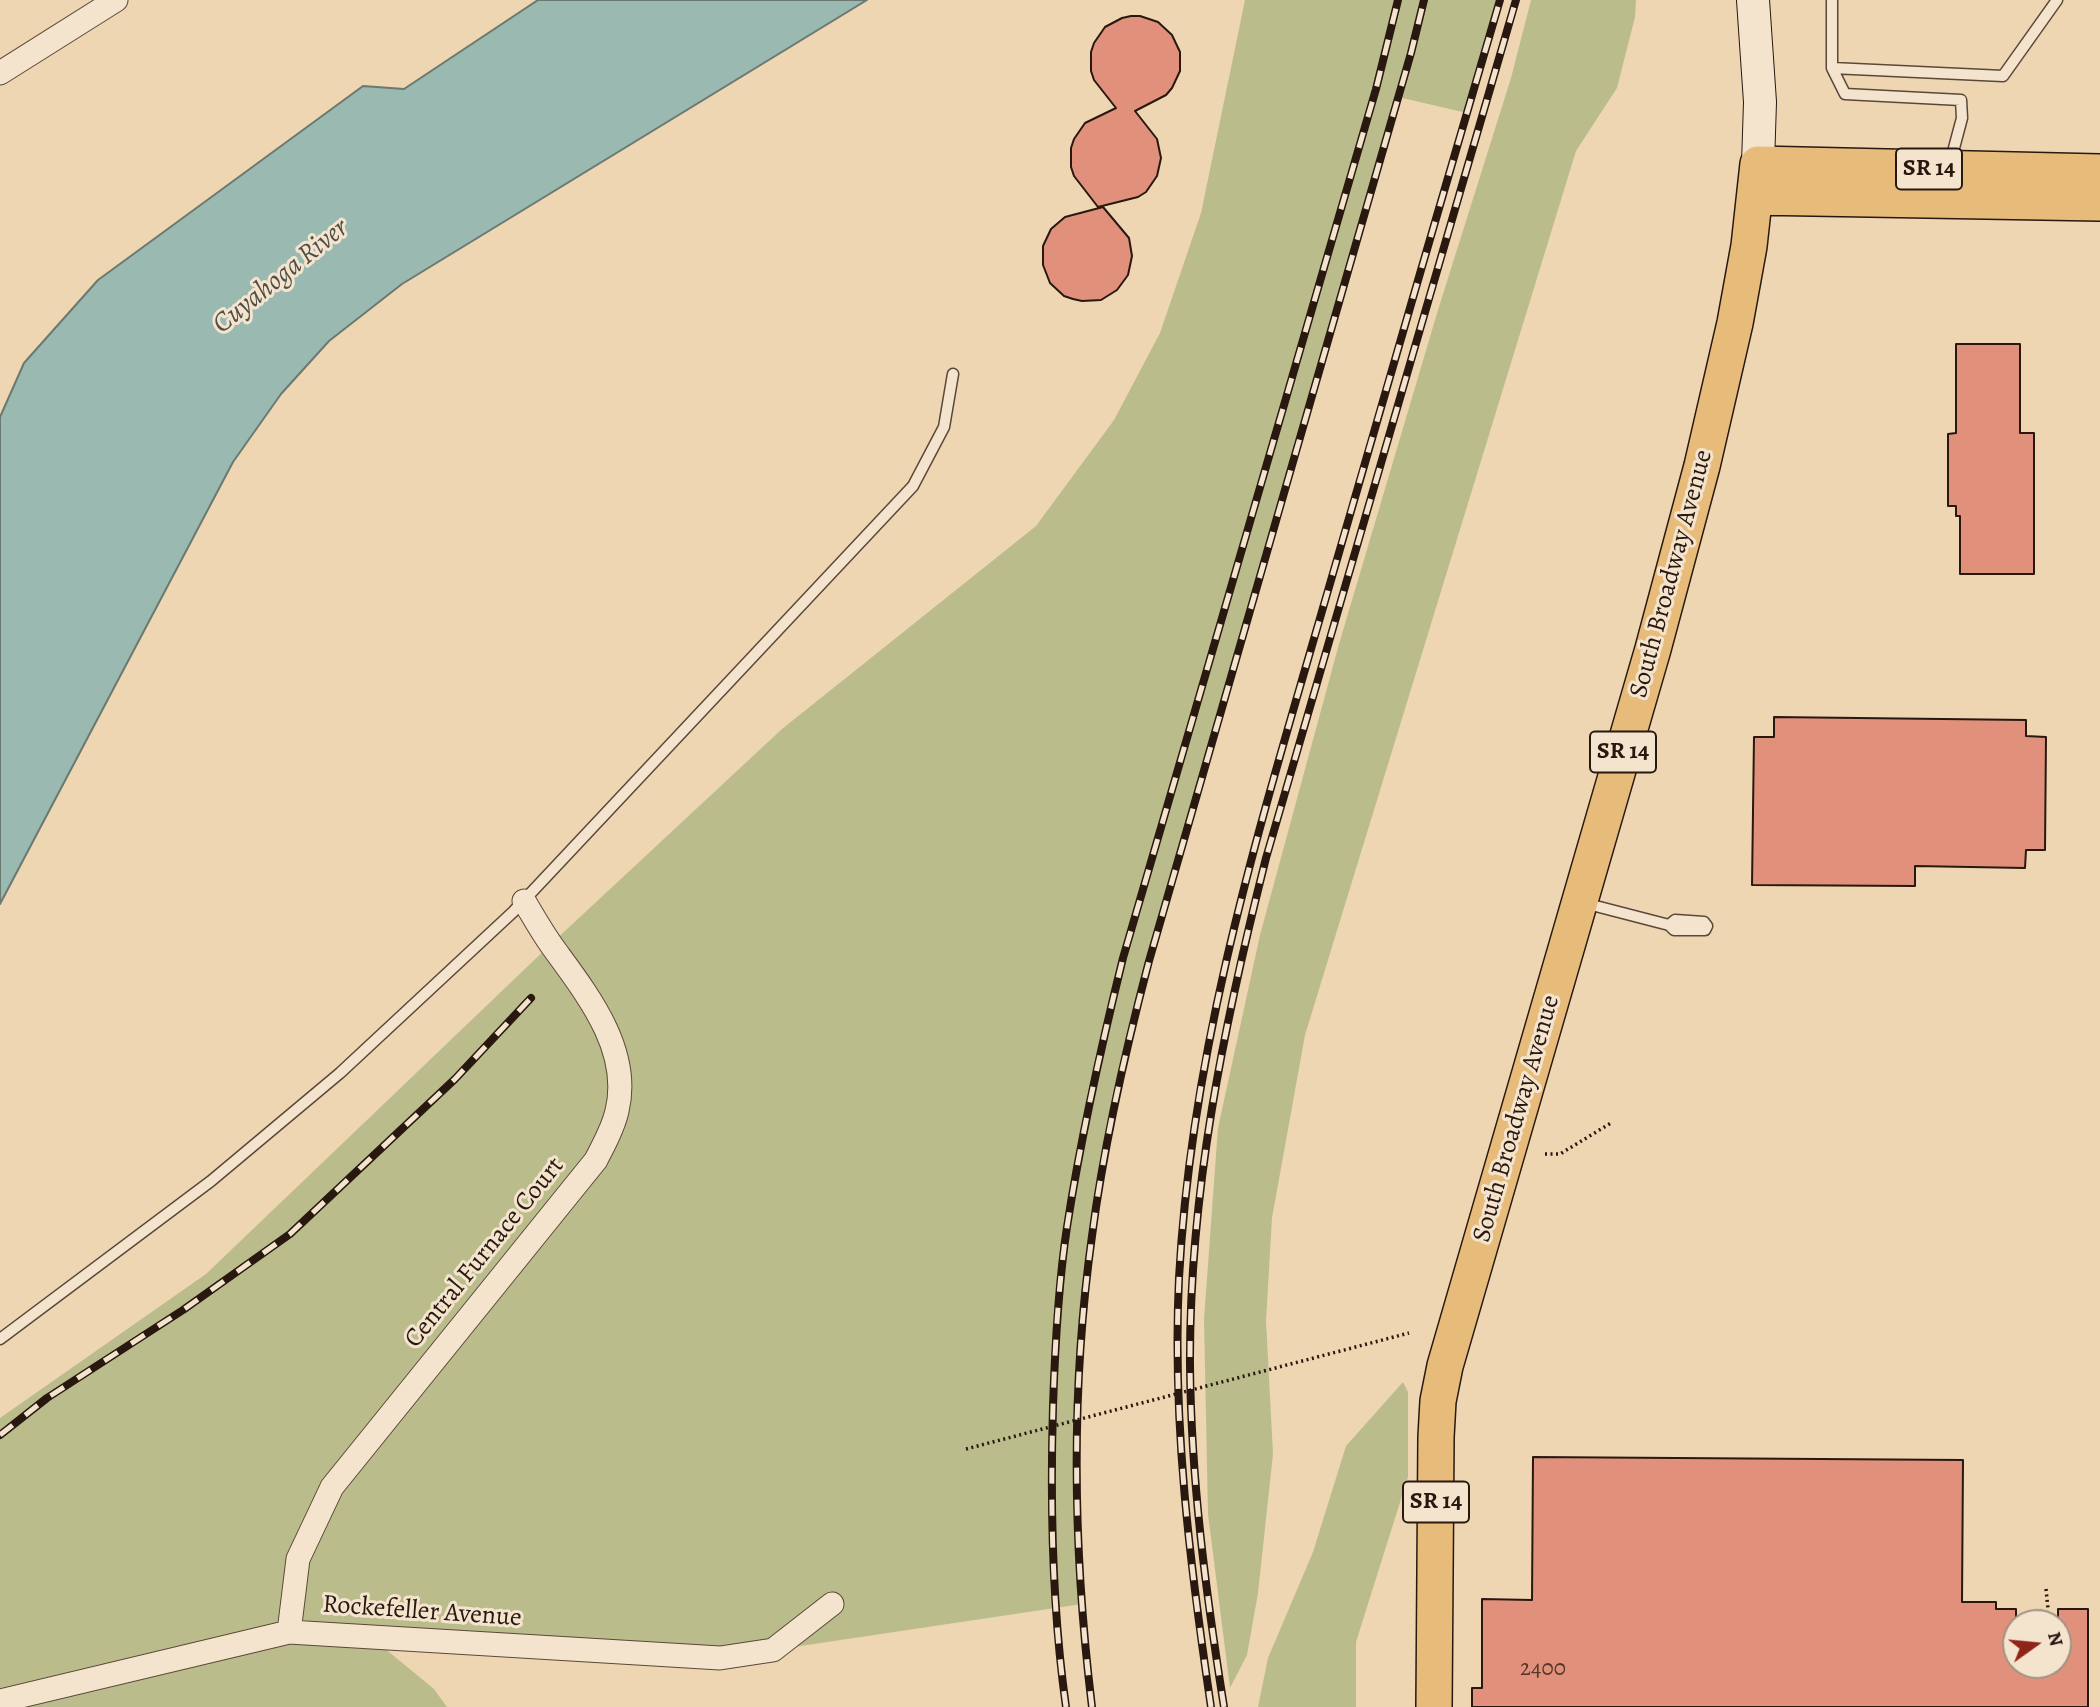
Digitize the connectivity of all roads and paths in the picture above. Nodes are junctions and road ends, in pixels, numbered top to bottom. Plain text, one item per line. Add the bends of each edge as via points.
1 (116, 0) edge
2 (1754, 0) edge
3 (1832, 0) edge
4 (2057, 0) edge
5 (1832, 68) junction
6 (0, 74) edge
7 (1949, 169) junction
8 (2100, 172) edge
9 (1756, 181) junction
10 (2100, 203) edge
11 (953, 374) dead end
12 (524, 901) junction
13 (1581, 902) junction
14 (1669, 925) dead end
15 (1611, 1123) dead end
16 (1545, 1154) dead end
17 (1409, 1333) dead end
18 (0, 1339) edge
19 (966, 1449) dead end
20 (2046, 1589) dead end
21 (832, 1604) dead end
22 (2048, 1609) dead end
23 (289, 1632) junction
24 (0, 1701) edge
25 (7, 1707) edge
26 (1434, 1707) edge

1 - 6 street
2 - 9 street via 1760,102
3 - 5 lane
4 - 5 lane via 2003,76
5 - 7 lane via 1845,94 1961,100 1962,118
7 - 8 main road, SR 14
7 - 9 main road, SR 14
9 - 10 main road, SR 14
9 - 13 main road, South Broadway Avenue / SR 14 via 1735,323 1702,466
11 - 12 lane via 944,427 913,486
12 - 18 lane via 340,1073 265,1136
12 - 23 street, Central Furnace Court via 608,1032 619,1080 618,1108 596,1160 332,1487 298,1559
13 - 14 lane
13 - 26 main road, South Broadway Avenue / SR 14 via 1445,1366 1437,1425
15 - 16 path via 1560,1154
17 - 19 path, bridge
20 - 22 path
21 - 23 street, Rockefeller Avenue via 774,1650 720,1658
23 - 24 street, Rockefeller Avenue
24 - 25 street

